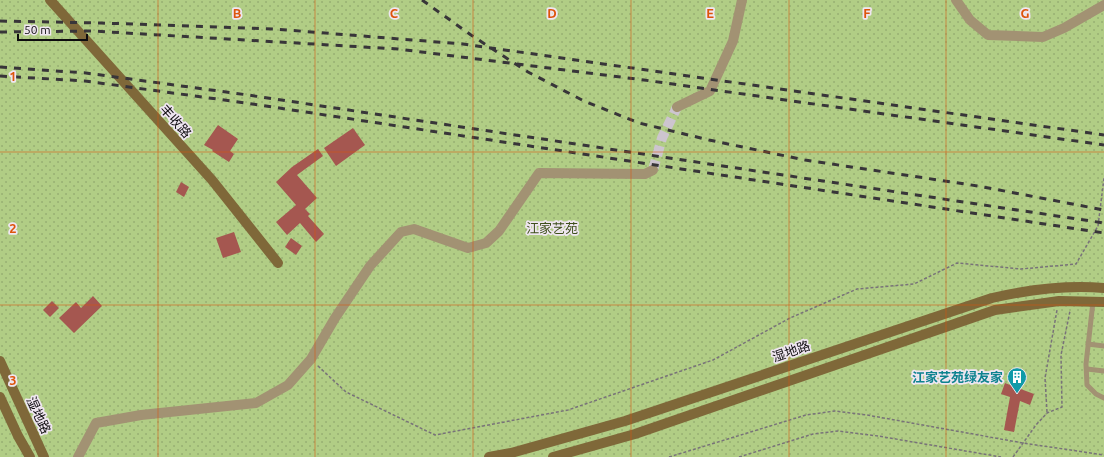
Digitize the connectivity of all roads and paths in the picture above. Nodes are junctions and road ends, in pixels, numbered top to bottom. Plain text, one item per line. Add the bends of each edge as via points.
1 (50, 0) edge
2 (742, 0) edge
3 (956, 0) edge
4 (1104, 5) edge
5 (677, 107) tunnel mouth
6 (653, 170) dead end
7 (1104, 178) edge
8 (278, 263) dead end
9 (1104, 288) edge
10 (1072, 300) junction
11 (1059, 301) junction
12 (1094, 302) junction
13 (1104, 302) edge
14 (1088, 344) junction
15 (1104, 346) edge
16 (311, 359) junction
17 (0, 361) edge
18 (1087, 369) junction
19 (1104, 371) edge
20 (0, 397) edge
21 (1104, 398) edge
22 (1047, 413) junction
23 (1023, 443) junction
24 (1104, 455) edge
25 (30, 457) edge
26 (44, 457) edge
27 (78, 457) edge
28 (489, 457) edge
29 (553, 457) edge
30 (669, 457) edge
31 (739, 457) edge
32 (1001, 457) edge
33 (1013, 457) edge

1 - 8 street, 丰收路 via 212,180
2 - 5 street via 733,41 710,92
3 - 4 street via 970,20 988,35 1043,37
6 - 16 street via 645,174 539,173 499,231 486,243 468,248 414,229 401,232 370,266
7 - 16 path via 1098,226 1076,264 1021,269 957,264 914,284 857,289 790,318 713,360 568,410 434,435 346,392
9 - 28 street, 湿地路 via 1038,290 992,298 625,421
10 - 11 street
10 - 12 street
10 - 22 path via 1061,355 1062,406
11 - 22 path via 1045,378
11 - 29 street via 995,310 635,434
12 - 13 street
12 - 14 lane
14 - 15 lane
14 - 18 lane
16 - 27 street via 288,385 256,403 141,414 96,422
17 - 26 street, 湿地路
18 - 19 lane
18 - 21 lane via 1087,385
20 - 25 street
22 - 23 path
23 - 24 path
23 - 30 path via 835,411 806,415
23 - 33 path
31 - 32 path via 813,434 838,431

